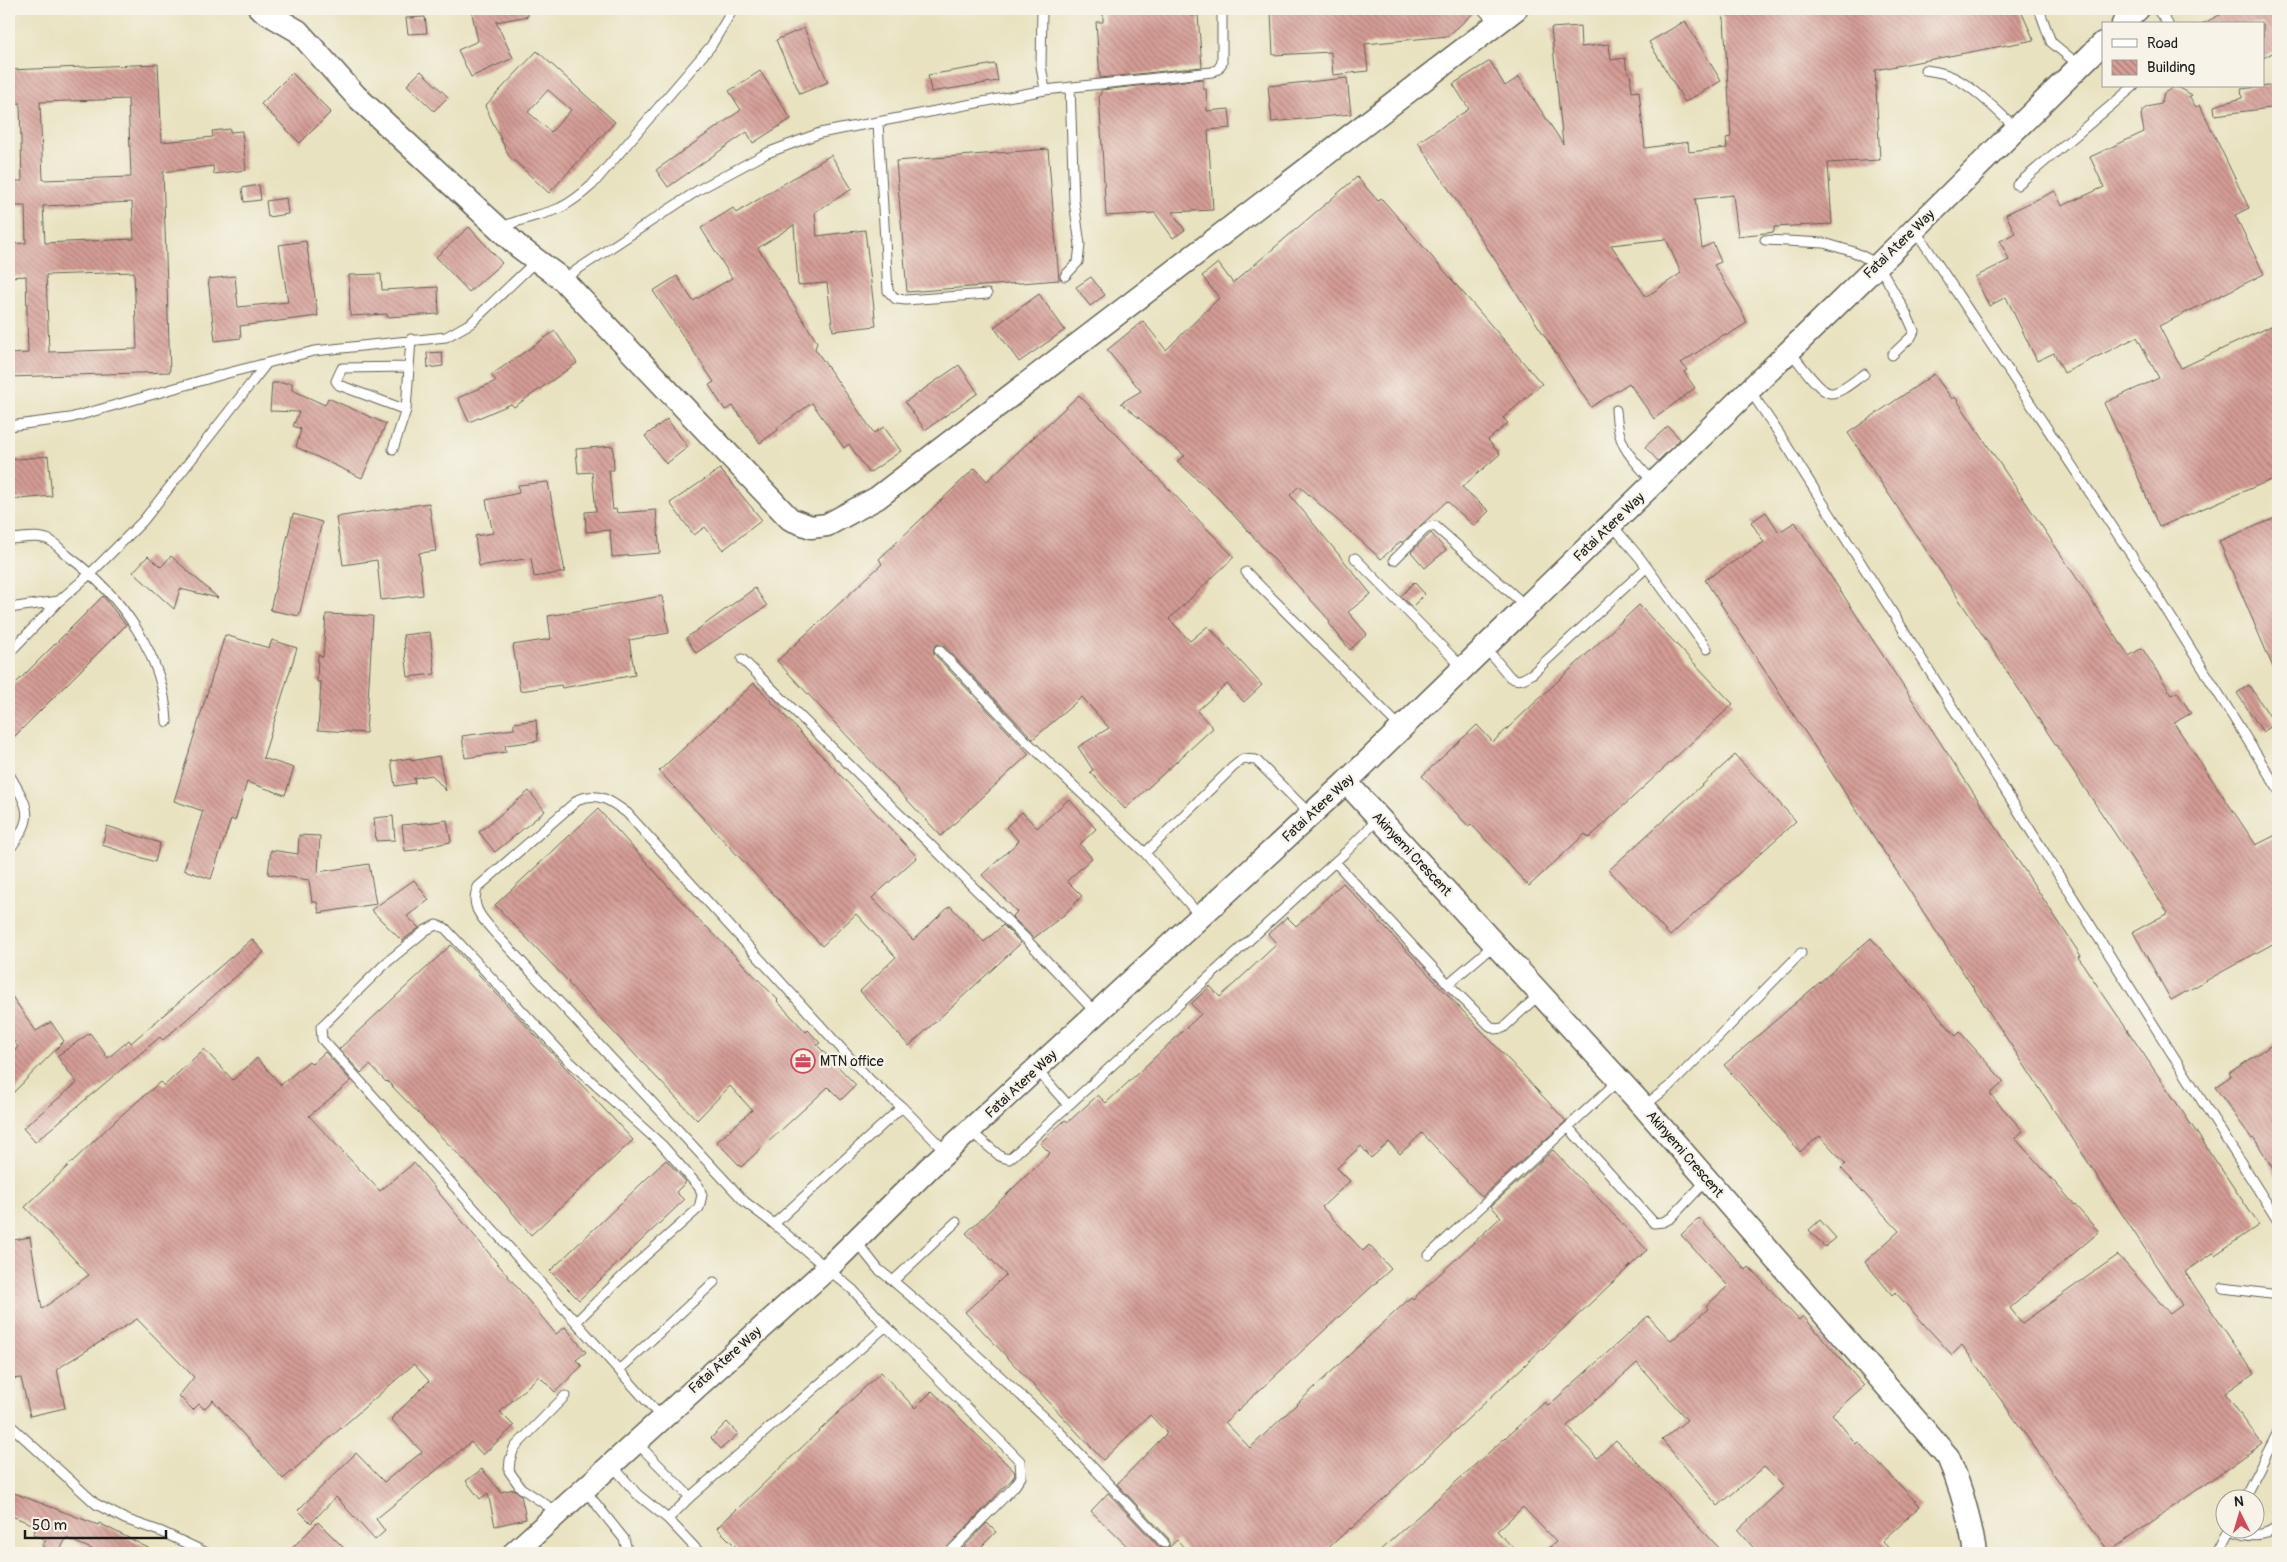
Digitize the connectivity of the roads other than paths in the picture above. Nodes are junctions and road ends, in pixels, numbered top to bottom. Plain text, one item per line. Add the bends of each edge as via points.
1 (260, 9) edge
2 (733, 9) edge
3 (1042, 9) edge
4 (1222, 9) edge
5 (1516, 9) edge
6 (2039, 9) edge
7 (2138, 9) edge
8 (2157, 9) edge
9 (1489, 16) edge
10 (2125, 22) edge
11 (2167, 22) edge
12 (2102, 44) edge
13 (2080, 67) junction
14 (1926, 70) dead end
15 (1070, 87) junction
16 (2132, 88) edge
17 (1045, 90) junction
18 (878, 123) junction
19 (2017, 129) junction
20 (2017, 185) dead end
21 (499, 229) junction
22 (1915, 229) junction
23 (1765, 240) dead end
24 (537, 260) junction
25 (1878, 264) junction
26 (1065, 276) dead end
27 (563, 280) junction
28 (986, 294) dead end
29 (411, 339) junction
30 (1789, 350) junction
31 (1892, 355) dead end
32 (267, 363) junction
33 (409, 367) junction
34 (1864, 374) dead end
35 (1749, 389) junction
36 (406, 410) junction
37 (1616, 410) dead end
38 (9, 426) edge
39 (393, 449) dead end
40 (1654, 483) junction
41 (1612, 525) junction
42 (9, 540) edge
43 (1355, 558) dead end
44 (1394, 560) dead end
45 (1647, 567) junction
46 (1246, 572) dead end
47 (91, 573) junction
48 (59, 601) junction
49 (1526, 606) junction
50 (9, 608) edge
51 (1484, 647) junction
52 (1707, 649) dead end
53 (939, 650) dead end
54 (9, 653) edge
55 (742, 659) dead end
56 (1463, 669) junction
57 (168, 722) dead end
58 (1402, 729) junction
59 (9, 774) edge
60 (1346, 782) junction
61 (2278, 789) edge
62 (1311, 814) junction
63 (1379, 818) junction
64 (9, 850) edge
65 (1145, 853) junction
66 (1336, 862) junction
67 (1201, 916) junction
68 (1494, 944) junction
69 (1801, 953) dead end
70 (1448, 984) junction
71 (1541, 994) junction
72 (1096, 1013) junction
73 (1036, 1069) junction
74 (1619, 1080) junction
75 (1068, 1105) junction
76 (1643, 1106) junction
77 (902, 1107) junction
78 (1568, 1128) junction
79 (970, 1130) junction
80 (947, 1153) junction
81 (1707, 1180) junction
82 (2278, 1221) edge
83 (956, 1222) dead end
84 (774, 1224) junction
85 (855, 1240) junction
86 (1429, 1256) dead end
87 (828, 1268) junction
88 (893, 1281) junction
89 (714, 1282) dead end
90 (2223, 1288) dead end
91 (2278, 1295) edge
92 (576, 1322) junction
93 (886, 1326) junction
94 (620, 1369) junction
95 (565, 1396) dead end
96 (661, 1417) junction
97 (9, 1424) edge
98 (2278, 1433) edge
99 (635, 1441) junction
100 (610, 1463) junction
101 (584, 1488) junction
102 (2249, 1490) edge
103 (690, 1497) junction
104 (558, 1512) junction
105 (668, 1519) junction
106 (2278, 1526) edge
107 (2264, 1533) edge
108 (2224, 1540) edge
109 (1164, 1543) dead end
110 (208, 1553) edge
111 (514, 1553) edge
112 (628, 1553) edge
113 (700, 1553) edge
114 (949, 1553) edge
115 (1975, 1553) edge
116 (2216, 1553) edge

1 - 21 street via 298,32 356,96
2 - 21 lane via 711,46 592,186 559,208
3 - 17 lane via 1041,66
4 - 15 lane via 1222,63 1218,69
5 - 9 street
6 - 13 lane via 2051,42
7 - 10 street
8 - 11 lane
9 - 27 street via 877,498 827,525 811,527 790,519
12 - 13 street, Fatai Atere Way
13 - 19 street, Fatai Atere Way
14 - 19 lane via 1946,74 1961,82
15 - 17 lane
15 - 26 lane via 1074,201 1080,245 1078,262
16 - 20 lane
17 - 18 lane
18 - 27 lane via 820,134 767,153 700,189
18 - 28 lane via 888,291 896,299 906,300
19 - 22 street, Fatai Atere Way
21 - 24 street
22 - 25 street, Fatai Atere Way
22 - 61 lane via 2144,574
23 - 25 lane via 1824,243
24 - 27 street
24 - 29 lane via 471,323 446,336
25 - 30 street, Fatai Atere Way
25 - 31 lane via 1914,330
29 - 32 lane via 314,351
29 - 33 lane
30 - 34 lane via 1820,388 1829,393
30 - 35 street, Fatai Atere Way
32 - 38 lane via 70,418
32 - 47 lane via 143,521
33 - 36 lane
33 - 36 lane via 342,368 336,381 339,385
35 - 40 street, Fatai Atere Way
35 - 82 lane
36 - 39 lane
37 - 40 lane via 1623,448
40 - 41 street, Fatai Atere Way
41 - 45 lane
41 - 49 street, Fatai Atere Way
42 - 47 lane via 37,538 50,541
43 - 56 lane
44 - 49 lane via 1426,528 1435,526
45 - 51 lane via 1533,673 1521,680 1510,677
45 - 52 lane
46 - 58 lane
47 - 48 lane
47 - 57 lane via 138,630 153,660 167,706
48 - 50 lane
48 - 54 lane
49 - 51 street, Fatai Atere Way
51 - 56 street, Fatai Atere Way
53 - 65 lane via 1024,739
55 - 72 lane via 1025,938
56 - 58 street, Fatai Atere Way
58 - 60 street, Fatai Atere Way
59 - 64 lane via 23,798 28,816 24,831
60 - 62 street, Fatai Atere Way
60 - 63 street, Akinyemi Crescent
62 - 65 lane via 1256,760 1243,759
62 - 67 street, Fatai Atere Way
63 - 66 lane
63 - 68 street, Akinyemi Crescent
65 - 67 lane
66 - 70 lane
66 - 75 lane
67 - 72 street, Fatai Atere Way
68 - 70 lane
68 - 71 street, Akinyemi Crescent
69 - 76 lane via 1671,1085
70 - 71 lane via 1495,1029 1509,1023
71 - 74 street, Akinyemi Crescent
72 - 73 street, Fatai Atere Way
73 - 75 lane
73 - 79 street, Fatai Atere Way
74 - 76 street, Akinyemi Crescent
74 - 78 lane
75 - 79 lane via 1009,1158 1001,1157
76 - 81 street, Akinyemi Crescent
77 - 80 lane
77 - 84 lane
77 - 84 lane via 872,1080 626,813 610,801 598,796 579,799 478,887 474,897 479,915 745,1202
78 - 81 lane via 1654,1222 1671,1218
78 - 86 lane
79 - 80 street, Fatai Atere Way
80 - 85 street, Fatai Atere Way
81 - 115 street, Akinyemi Crescent via 1948,1457 1970,1516
83 - 88 lane
84 - 87 lane
85 - 87 street, Fatai Atere Way
85 - 88 lane
87 - 93 lane
87 - 96 street, Fatai Atere Way
88 - 109 lane via 1054,1426
89 - 94 lane
90 - 91 lane
92 - 92 lane via 322,1039 320,1027 386,963 436,925 445,928 568,1060 662,1145 702,1195 699,1208 626,1272
92 - 94 lane
93 - 103 lane
93 - 114 lane via 1020,1461 1021,1477
94 - 96 lane
95 - 104 lane via 514,1448 509,1472 521,1488
96 - 99 street, Fatai Atere Way
97 - 110 lane via 96,1504
98 - 102 lane
99 - 100 street, Fatai Atere Way
99 - 103 lane
100 - 101 street, Fatai Atere Way
100 - 105 lane via 636,1494
101 - 104 street, Fatai Atere Way
101 - 112 lane via 624,1539
103 - 105 lane
104 - 111 street, Fatai Atere Way
105 - 113 lane
106 - 107 lane
108 - 116 lane

